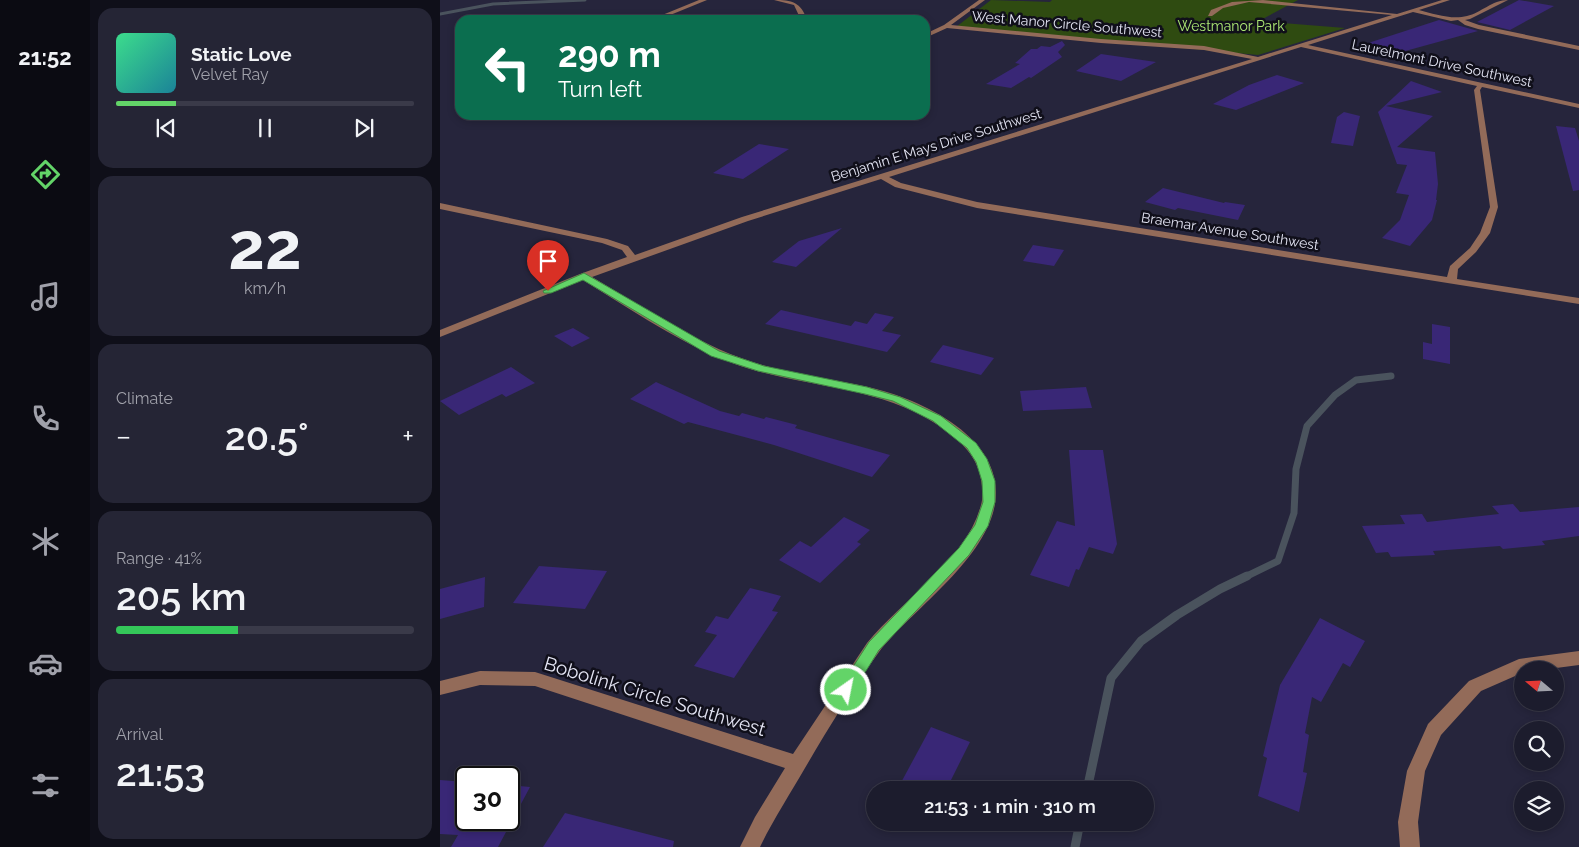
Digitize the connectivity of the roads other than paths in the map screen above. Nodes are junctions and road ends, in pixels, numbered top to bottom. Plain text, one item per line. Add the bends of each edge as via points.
1 (704, 0) edge
2 (777, 0) edge
3 (982, 0) edge
4 (1447, 0) edge
5 (1505, 0) edge
6 (1247, 1) edge
7 (1413, 11) junction
8 (1400, 14) junction
9 (1441, 14) dead end
10 (666, 15) edge
11 (803, 15) edge
12 (1433, 15) junction
13 (1210, 16) dead end
14 (1460, 19) junction
15 (946, 26) junction
16 (930, 34) edge
17 (1300, 46) junction
18 (1579, 48) edge
19 (1258, 59) junction
20 (1481, 84) junction
21 (1579, 106) edge
22 (881, 176) junction
23 (440, 206) edge
24 (634, 258) junction
25 (584, 276) junction
26 (1452, 280) junction
27 (1579, 301) edge
28 (440, 334) edge
29 (1579, 658) edge
30 (440, 688) edge
31 (798, 764) junction
32 (750, 847) edge
33 (1410, 847) edge

1 - 10 street
2 - 11 street via 801,7
3 - 15 street, West Manor Circle Southwest
4 - 7 street, Benjamin E Mays Drive Southwest
5 - 14 street
6 - 8 street
6 - 13 street via 1212,11
7 - 8 street, Benjamin E Mays Drive Southwest
7 - 12 street
8 - 17 street, Benjamin E Mays Drive Southwest
9 - 12 street
12 - 14 street
14 - 18 street via 1478,27
15 - 16 street
15 - 19 street, West Manor Circle Southwest via 1204,48
17 - 19 street, Benjamin E Mays Drive Southwest
17 - 20 street, Laurelmont Drive Southwest
19 - 22 street, Benjamin E Mays Drive Southwest
20 - 21 street, Laurelmont Drive Southwest
20 - 26 street via 1477,90 1494,207 1486,233 1454,268
22 - 24 street, Benjamin E Mays Drive Southwest
22 - 26 street, Braemar Avenue Southwest via 898,185 977,205
23 - 24 street via 604,241 625,248
24 - 25 street, Benjamin E Mays Drive Southwest
25 - 28 street, Benjamin E Mays Drive Southwest
25 - 31 street via 715,353 761,369 867,391 905,403 937,418 972,445 982,462 988,481 989,502 981,526 964,552 874,646
26 - 27 street, Braemar Avenue Southwest
29 - 33 street via 1519,666 1475,686 1434,730 1416,771 1408,822
30 - 31 street, Bobolink Circle Southwest via 480,678 535,679
31 - 32 street

